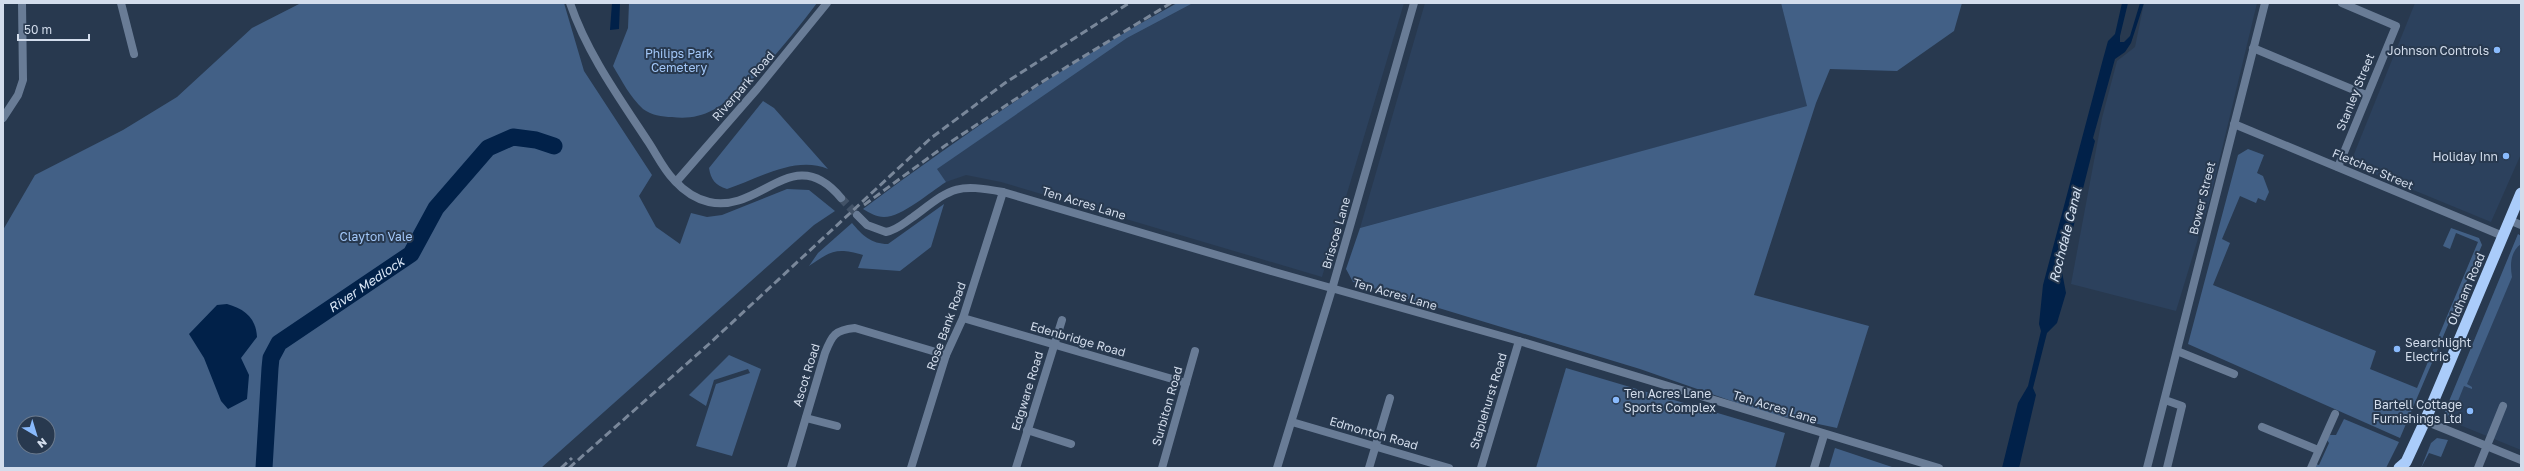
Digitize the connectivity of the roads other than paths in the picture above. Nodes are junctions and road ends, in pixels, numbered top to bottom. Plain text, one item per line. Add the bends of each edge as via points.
1 (22, 3) edge
2 (121, 3) edge
3 (570, 3) edge
4 (827, 3) edge
5 (1414, 3) edge
6 (2265, 3) edge
7 (2342, 3) edge
8 (2253, 48) junction
9 (134, 54) dead end
10 (2366, 96) junction
11 (3, 118) edge
12 (2234, 124) junction
13 (2338, 167) junction
14 (676, 182) junction
15 (1003, 192) junction
16 (2521, 193) edge
17 (841, 198) tunnel mouth
18 (857, 215) tunnel mouth
19 (2510, 220) junction
20 (2521, 225) edge
21 (2503, 236) junction
22 (1332, 289) junction
23 (963, 318) junction
24 (1062, 320) dead end
25 (1519, 341) junction
26 (1054, 344) junction
27 (2177, 351) junction
28 (1195, 352) dead end
29 (946, 355) junction
30 (2234, 374) dead end
31 (1186, 383) junction
32 (1390, 398) dead end
33 (2164, 400) junction
34 (2503, 406) dead end
35 (2335, 414) dead end
36 (806, 418) junction
37 (2425, 420) junction
38 (1292, 422) junction
39 (837, 426) dead end
40 (2262, 426) dead end
41 (1027, 430) junction
42 (1824, 435) junction
43 (1071, 444) dead end
44 (1376, 445) junction
45 (2487, 446) junction
46 (2318, 450) junction
47 (2521, 460) edge
48 (2404, 466) edge
49 (791, 468) edge
50 (911, 468) edge
51 (1016, 468) edge
52 (1162, 468) edge
53 (1277, 468) edge
54 (1369, 468) edge
55 (1449, 468) edge
56 (1481, 468) edge
57 (1814, 468) edge
58 (1939, 468) edge
59 (2147, 468) edge
60 (2167, 468) edge
61 (2311, 468) edge
62 (2478, 468) edge

1 - 11 street via 23,80 18,95
2 - 9 street
3 - 14 street via 583,38 618,97
4 - 14 street, Riverpark Road
5 - 22 street, Briscoe Lane
6 - 8 street, Bower Street
7 - 10 street, Stanley Street via 2396,26
8 - 10 street
8 - 12 street, Bower Street
10 - 13 street, Stanley Street
12 - 13 street, Fletcher Street
12 - 27 street, Bower Street
13 - 21 street, Fletcher Street
14 - 17 street via 702,200 719,203 742,199 804,174 823,180
15 - 18 street, Ten Acres Lane via 978,187 957,188 900,226 886,232 867,225
15 - 22 street, Ten Acres Lane
15 - 23 street, Rose Bank Road
16 - 19 highway, Oldham Road
19 - 20 street
19 - 21 highway, Oldham Road
21 - 37 highway, Oldham Road
22 - 25 street, Ten Acres Lane
22 - 38 street, Briscoe Lane
23 - 26 street, Edenbridge Road
23 - 29 street, Rose Bank Road
24 - 26 street, Edgware Road
25 - 42 street, Ten Acres Lane
25 - 56 street, Staplehurst Road
26 - 31 street, Edenbridge Road
26 - 41 street, Edgware Road
27 - 30 street
27 - 33 street, Bower Street
28 - 31 street, Surbiton Road
29 - 36 street, Ascot Road via 855,328 842,329 831,338
29 - 50 street, Rose Bank Road
31 - 52 street, Surbiton Road
32 - 44 street
33 - 59 street, Bower Street
33 - 60 street via 2182,406
34 - 45 street
35 - 46 street
36 - 39 street
36 - 49 street, Ascot Road
37 - 45 street
37 - 48 highway, Oldham Road
38 - 44 street, Edmonton Road
38 - 53 street, Briscoe Lane
40 - 46 street
41 - 43 street
41 - 51 street, Edgware Road
42 - 57 street
42 - 58 street, Ten Acres Lane
44 - 54 street
44 - 55 street, Edmonton Road
45 - 47 street
45 - 62 street
46 - 61 street

